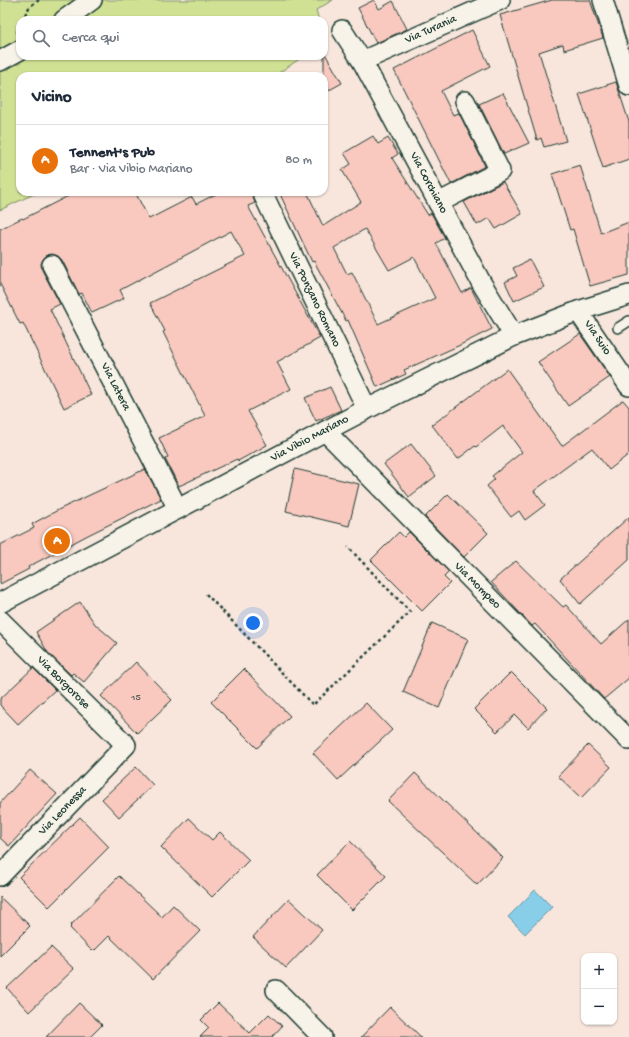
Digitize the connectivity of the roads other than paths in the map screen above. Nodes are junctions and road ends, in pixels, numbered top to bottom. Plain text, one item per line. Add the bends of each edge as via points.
1 (92, 0) edge
2 (500, 0) edge
3 (602, 0) edge
4 (70, 16) edge
5 (342, 30) dead end
6 (16, 52) edge
7 (0, 61) edge
8 (362, 61) junction
9 (629, 86) edge
10 (465, 102) dead end
11 (264, 196) edge
12 (438, 203) junction
13 (52, 265) dead end
14 (629, 295) edge
15 (578, 310) junction
16 (629, 321) edge
17 (618, 328) dead end
18 (514, 336) junction
19 (629, 386) edge
20 (367, 409) junction
21 (325, 431) junction
22 (178, 509) junction
23 (0, 603) edge
24 (0, 620) edge
25 (629, 740) edge
26 (126, 745) joint
27 (1, 872) edge
28 (276, 990) dead end
29 (319, 1036) edge

1 - 4 street
2 - 8 street, Via Turania
3 - 9 street
5 - 8 street, Via Corchiano
6 - 7 street
8 - 12 street, Via Corchiano
10 - 12 street via 500,171
11 - 20 street, Via Ponzano Romano
12 - 18 street, Via Corchiano
13 - 22 street, Via Latera
14 - 15 street, Via Vibio Mariano
15 - 18 street, Via Vibio Mariano
15 - 19 street, Via Suio
16 - 17 lane
18 - 20 street, Via Vibio Mariano
20 - 21 street, Via Vibio Mariano
21 - 22 street, Via Vibio Mariano
21 - 25 street, Via Mompeo
22 - 23 street, Via Vibio Mariano
24 - 26 street, Via Borgorose
26 - 27 street, Via Leonessa
28 - 29 street

